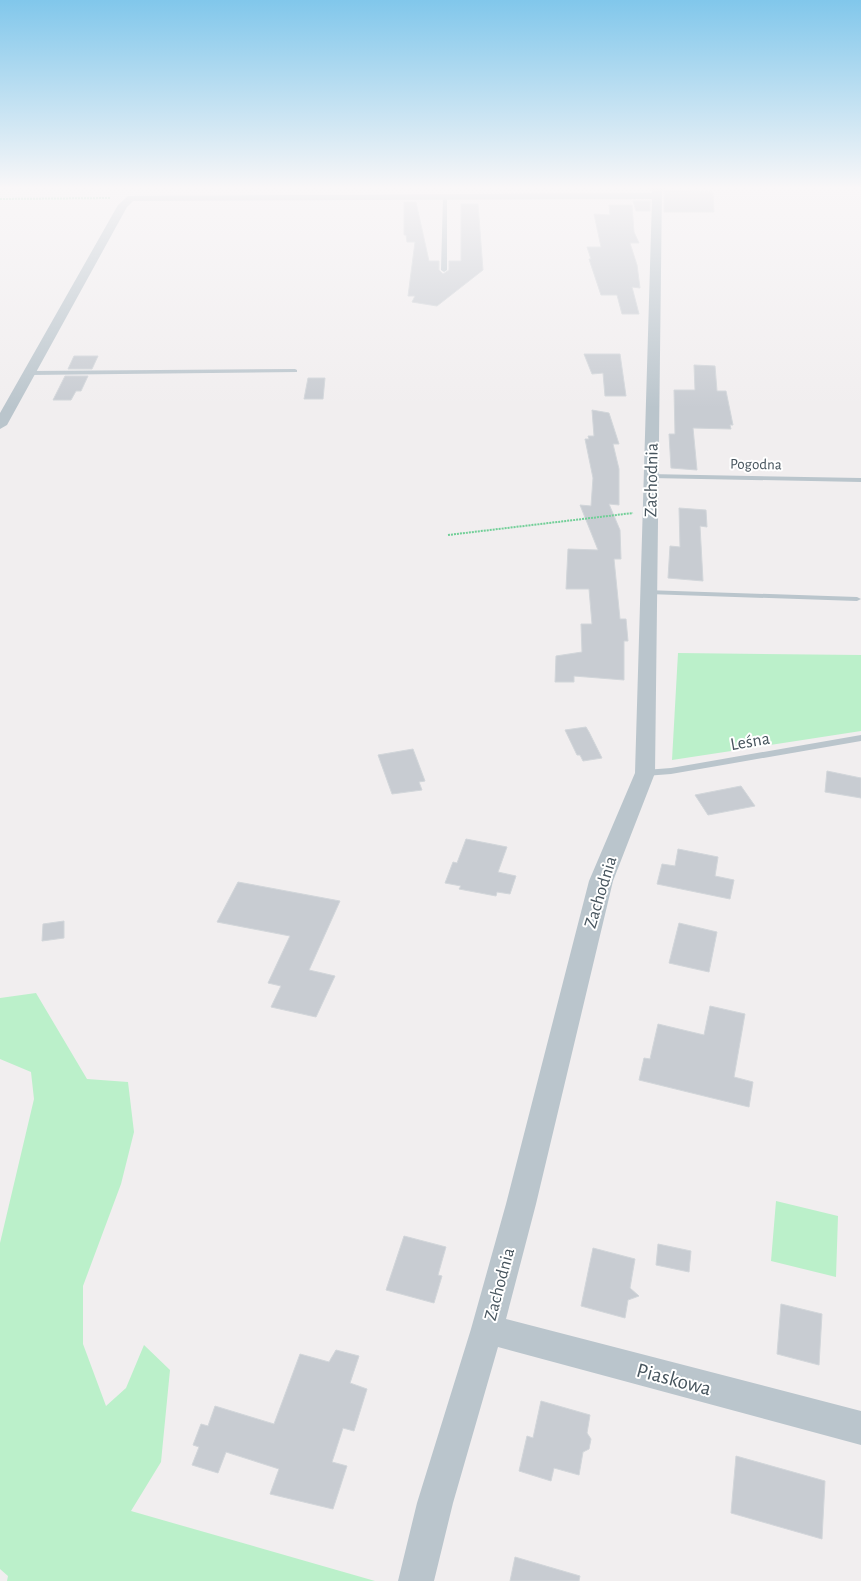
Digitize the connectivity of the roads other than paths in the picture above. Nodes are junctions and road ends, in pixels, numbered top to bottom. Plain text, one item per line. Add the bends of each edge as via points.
1 (92, 261) edge
2 (444, 261) edge
3 (656, 261) edge
4 (444, 270) dead end
5 (295, 371) dead end
6 (29, 373) junction
7 (0, 425) edge
8 (651, 476) junction
9 (861, 480) edge
10 (648, 592) junction
11 (857, 599) dead end
12 (861, 738) edge
13 (645, 772) junction
14 (487, 1329) junction
15 (861, 1428) edge
16 (416, 1581) edge

1 - 6 street
2 - 4 lane
3 - 8 street, Zachodnia
5 - 6 lane
6 - 7 street
8 - 9 lane, Pogodna
8 - 10 street, Zachodnia
10 - 11 lane
10 - 13 street, Zachodnia
12 - 13 lane, Leśna via 671,771
13 - 14 street, Zachodnia via 601,881
14 - 15 street, Piaskowa
14 - 16 street, Zachodnia via 435,1503

